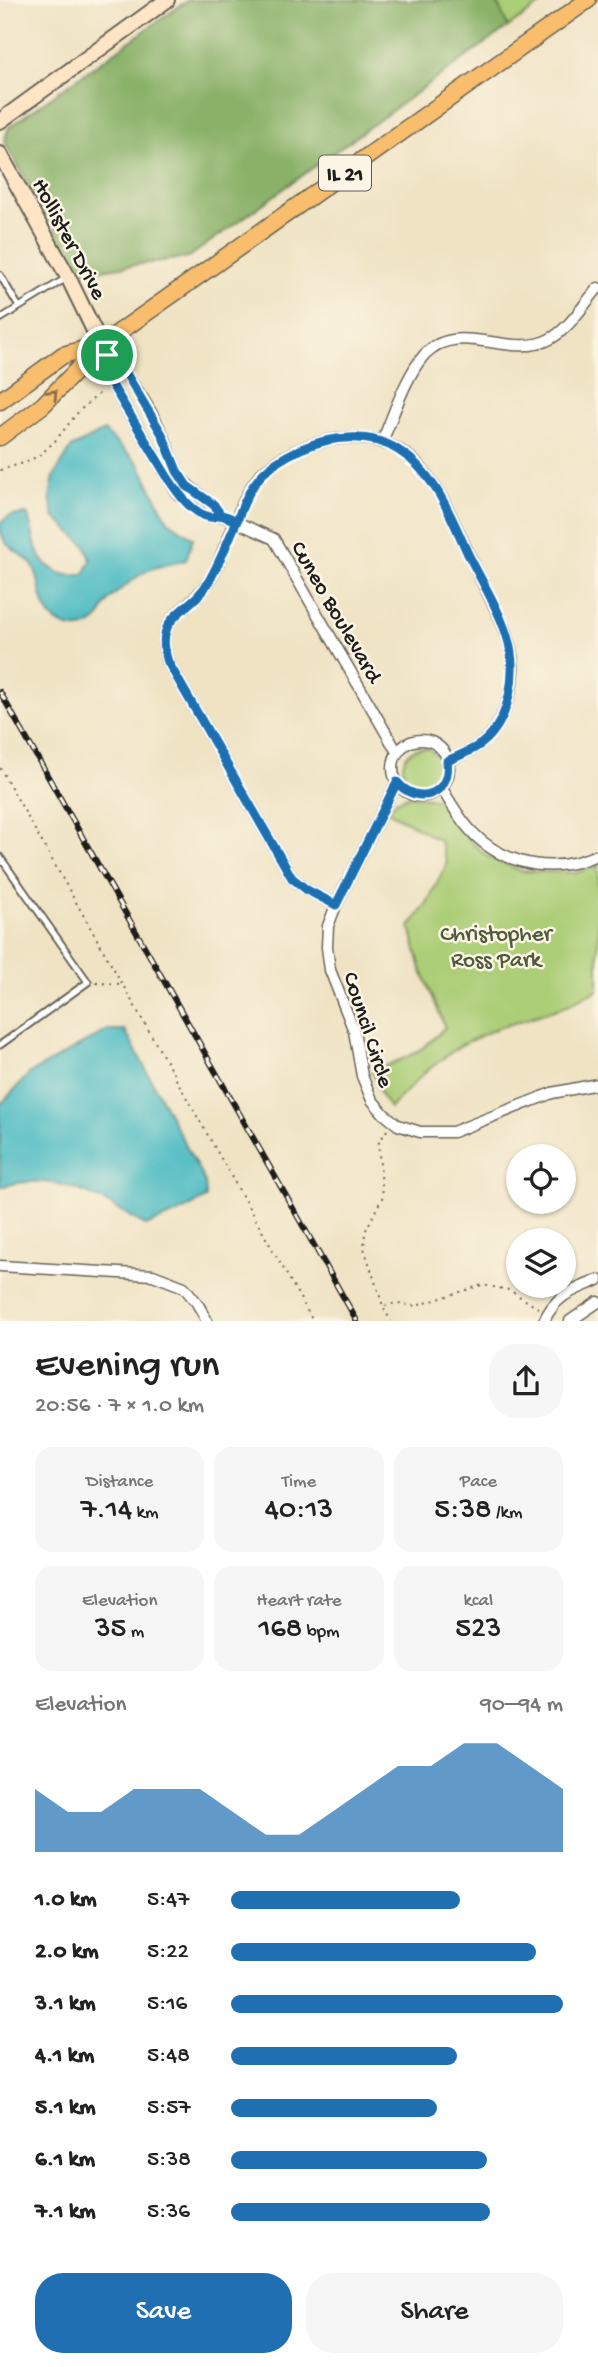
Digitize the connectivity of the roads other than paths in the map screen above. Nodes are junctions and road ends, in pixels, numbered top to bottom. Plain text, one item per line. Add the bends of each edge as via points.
1 (167, 0) edge
2 (588, 0) edge
3 (0, 121) edge
4 (0, 154) edge
5 (4, 171) edge
6 (0, 275) edge
7 (68, 277) junction
8 (598, 288) edge
9 (19, 307) junction
10 (0, 319) edge
11 (104, 350) junction
12 (0, 401) edge
13 (0, 437) edge
14 (382, 442) junction
15 (171, 455) junction
16 (159, 463) junction
17 (221, 515) junction
18 (237, 521) junction
19 (397, 752) junction
20 (447, 761) junction
21 (397, 782) junction
22 (441, 787) junction
23 (598, 855) edge
24 (0, 857) edge
25 (336, 905) junction
26 (0, 1045) edge
27 (598, 1084) edge
28 (0, 1266) edge
29 (598, 1280) edge
30 (598, 1302) edge
31 (207, 1321) edge
32 (544, 1321) edge
33 (570, 1321) edge

1 - 3 street
2 - 11 main road, IL 21
4 - 5 street, Hollister Drive
5 - 7 street, Hollister Drive
6 - 9 lane
7 - 9 lane
7 - 11 street, Hollister Drive
8 - 14 street via 566,324 542,342 520,346 444,341 427,352
9 - 10 lane
11 - 12 main road, IL 21 via 64,355
13 -> 11 main road, IL 21
11 - 15 street, Cuneo Boulevard via 124,370
11 - 16 street, Cuneo Boulevard via 109,380
14 - 18 street via 339,438 287,455 262,472
14 - 20 street via 419,466 436,488 507,636 513,667 509,700 499,721 482,743
15 - 16 street
15 - 17 street, Cuneo Boulevard via 187,486
16 - 17 street, Cuneo Boulevard via 178,494 198,512
17 - 18 street, Cuneo Boulevard
18 - 19 street, Cuneo Boulevard via 274,539
18 - 25 street via 208,584 170,619 164,651 292,878
19 - 20 street via 409,742 425,740 439,747
19 - 21 street via 393,767
20 - 22 street via 448,775
21 - 22 street via 418,796
21 - 25 street, Council Circle
22 - 23 street via 470,831 507,856 525,863 560,865
24 - 26 lane via 88,982
25 - 27 street, Council Circle via 328,926 330,970 355,1031 362,1076 372,1100 392,1121 420,1132 453,1132 552,1093
28 - 31 street via 153,1275 184,1287
29 - 32 street via 565,1294 551,1305
30 - 33 street

